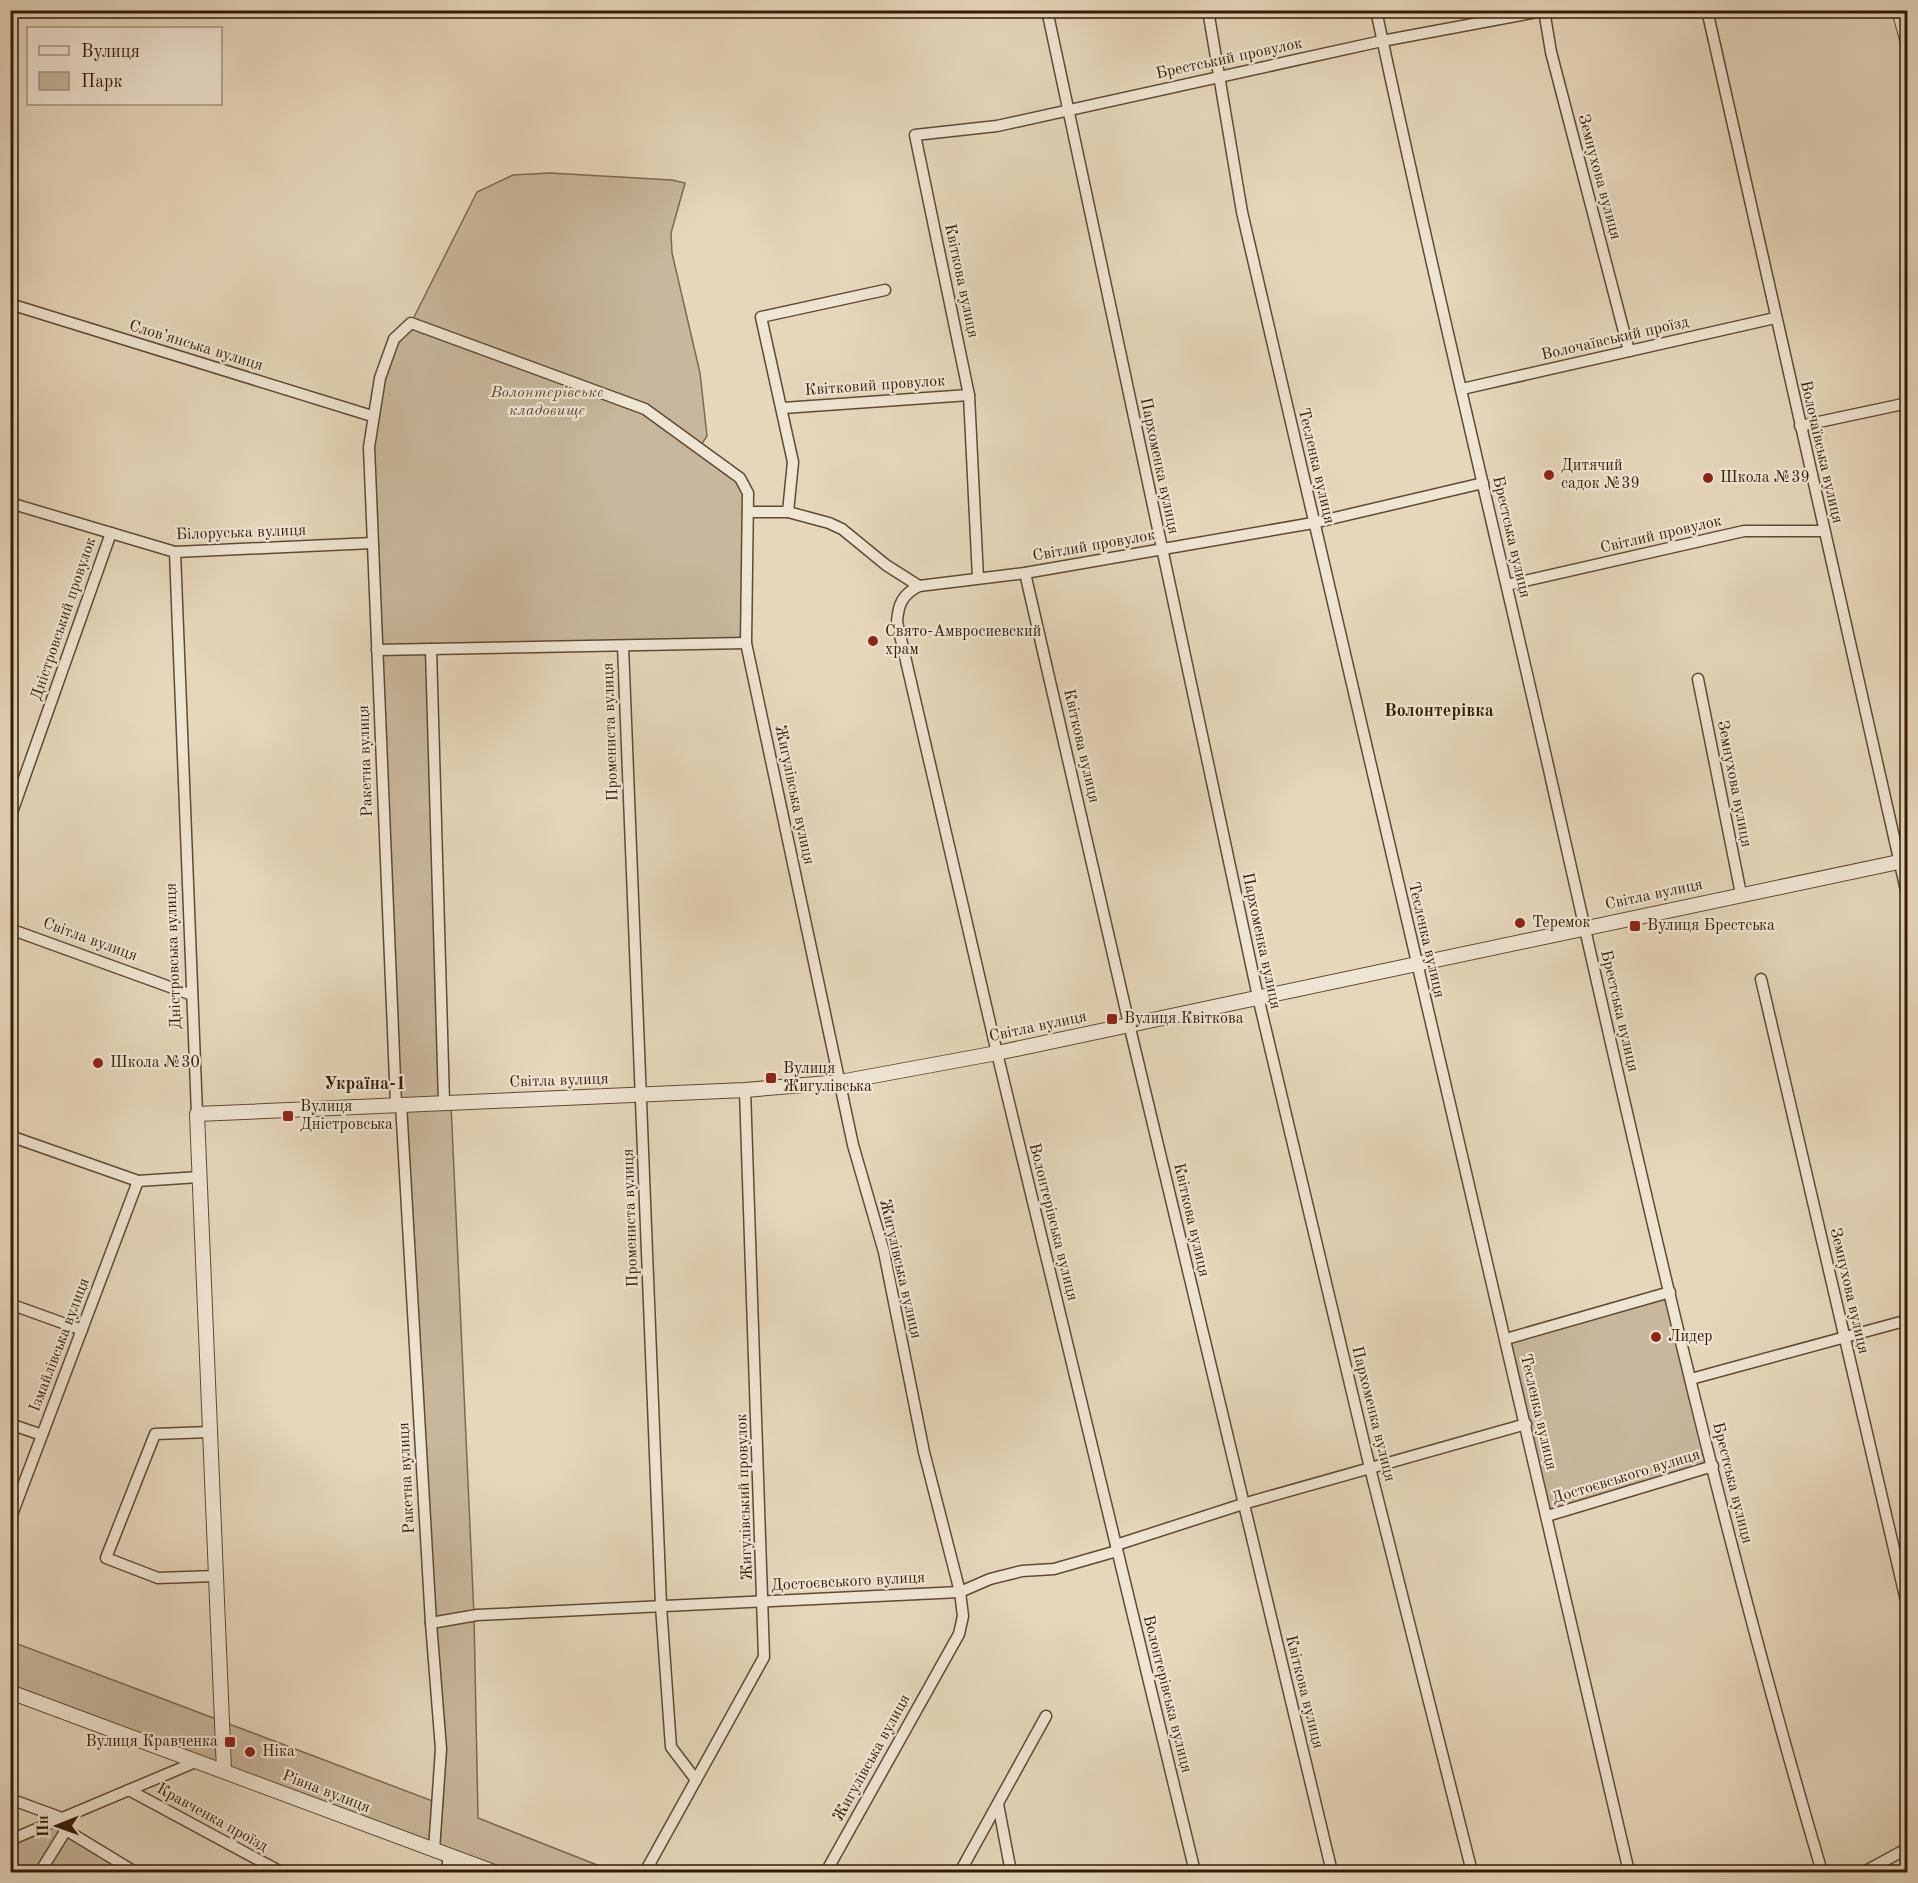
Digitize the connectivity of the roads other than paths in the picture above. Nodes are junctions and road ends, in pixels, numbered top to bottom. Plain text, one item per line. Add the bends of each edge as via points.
1 (1047, 10) edge
2 (1209, 10) edge
3 (1376, 10) edge
4 (1707, 10) edge
5 (1899, 10) edge
6 (1545, 11) edge
7 (1383, 40) junction
8 (1908, 43) edge
9 (1219, 77) junction
10 (1068, 110) junction
11 (915, 135) joint
12 (885, 290) dead end
13 (10, 304) edge
14 (1775, 318) junction
15 (1629, 351) junction
16 (1462, 389) junction
17 (969, 394) junction
18 (1908, 403) edge
19 (783, 408) junction
20 (372, 416) junction
21 (1800, 426) junction
22 (1483, 483) junction
23 (10, 502) edge
24 (748, 512) junction
25 (788, 512) junction
26 (1313, 523) junction
27 (1824, 531) junction
28 (111, 532) junction
29 (372, 543) junction
30 (1161, 549) junction
31 (175, 552) junction
32 (1025, 573) junction
33 (978, 578) junction
34 (1507, 585) junction
35 (919, 586) junction
36 (746, 643) junction
37 (623, 646) junction
38 (431, 649) junction
39 (377, 650) junction
40 (1698, 679) dead end
41 (10, 818) edge
42 (1903, 860) edge
43 (1741, 894) junction
44 (1908, 899) edge
45 (1584, 926) junction
46 (10, 929) edge
47 (1416, 963) junction
48 (1761, 979) dead end
49 (192, 995) junction
50 (1258, 997) junction
51 (1129, 1024) junction
52 (997, 1053) junction
53 (840, 1082) junction
54 (744, 1090) junction
55 (641, 1094) junction
56 (444, 1102) junction
57 (398, 1104) junction
58 (196, 1114) junction
59 (10, 1136) edge
60 (199, 1177) junction
61 (138, 1181) junction
62 (1670, 1292) junction
63 (10, 1304) edge
64 (1908, 1320) edge
65 (82, 1329) junction
66 (1844, 1337) junction
67 (1506, 1339) junction
68 (1690, 1379) junction
69 (10, 1424) edge
70 (1526, 1424) junction
71 (210, 1432) junction
72 (42, 1435) junction
73 (1713, 1466) junction
74 (1370, 1468) junction
75 (1244, 1504) junction
76 (1547, 1516) junction
77 (10, 1520) edge
78 (1116, 1548) junction
79 (216, 1576) junction
80 (960, 1592) junction
81 (764, 1601) junction
82 (661, 1606) junction
83 (1908, 1609) edge
84 (430, 1623) junction
85 (10, 1692) edge
86 (1046, 1716) dead end
87 (198, 1761) junction
88 (224, 1771) junction
89 (696, 1780) junction
90 (129, 1790) junction
91 (10, 1799) edge
92 (998, 1804) junction
93 (62, 1818) junction
94 (66, 1830) junction
95 (10, 1840) edge
96 (1908, 1848) edge
97 (434, 1850) junction
98 (448, 1855) junction
99 (480, 1870) edge
100 (40, 1872) edge
101 (135, 1872) edge
102 (281, 1872) edge
103 (448, 1872) edge
104 (494, 1872) edge
105 (645, 1872) edge
106 (826, 1872) edge
107 (960, 1872) edge
108 (1011, 1872) edge
109 (1195, 1872) edge
110 (1332, 1872) edge
111 (1472, 1872) edge
112 (1629, 1872) edge
113 (1822, 1872) edge
114 (1864, 1872) edge

1 - 10 street, Пархоменка вулиця
2 - 9 street, Тесленка вулиця
3 - 7 street, Брестська вулиця
4 - 14 street, Волочаївська вулиця
5 - 8 street
6 - 7 street, Брестський провулок
6 - 15 street, Земнухова вулиця via 1551,52
7 - 9 street, Брестський провулок
7 - 16 street, Брестська вулиця
9 - 10 street, Брестський провулок
9 - 26 street, Тесленка вулиця via 1242,212
10 - 11 street, Брестський провулок via 997,126
10 - 30 street, Пархоменка вулиця
11 - 17 street, Квіткова вулиця
12 - 19 street via 761,318
13 - 20 street, Слов’янська вулиця
14 - 15 street, Волочаївський проїзд
14 - 21 street, Волочаївська вулиця
15 - 16 street, Волочаївський проїзд
16 - 22 street, Брестська вулиця
17 - 19 street, Квітковий провулок
17 - 33 street, Квіткова вулиця
18 - 21 street
19 - 25 street via 793,462
20 - 24 street, Ракетна вулиця via 394,339 411,323 645,409 740,478 748,493
20 - 29 street, Ракетна вулиця
21 - 27 street, Волочаївська вулиця
22 - 26 street, Світлий провулок
22 - 34 street, Брестська вулиця
23 - 28 street, Білоруська вулиця
24 - 25 street
24 - 36 street, Жигулівська вулиця
25 - 35 street via 842,530
26 - 30 street, Світлий провулок
26 - 47 street, Тесленка вулиця
27 - 34 street, Світлий провулок via 1744,531
27 - 42 street, Волочаївська вулиця
28 - 31 street, Білоруська вулиця
28 - 41 street, Дністровський провулок
29 - 31 street, Білоруська вулиця
29 - 39 street, Ракетна вулиця
30 - 32 street, Світлий провулок
30 - 50 street, Пархоменка вулиця
31 - 49 street, Дністровська вулиця
32 - 33 street, Світлий провулок
32 - 51 street, Квіткова вулиця
33 - 35 street, Світлий провулок
34 - 45 street, Брестська вулиця
35 - 52 street, Волонтерівська вулиця via 902,599 897,622
36 - 37 street
36 - 53 street, Жигулівська вулиця
37 - 38 street
37 - 55 street, Промениста вулиця
38 - 39 street
38 - 56 street
39 - 57 street, Ракетна вулиця
40 - 43 street, Земнухова вулиця
42 - 43 street, Світла вулиця
42 - 44 street, Волочаївська вулиця
43 - 45 street, Світла вулиця
45 - 47 street, Світла вулиця
45 - 62 street, Брестська вулиця
46 - 49 street, Світла вулиця
47 - 50 street, Світла вулиця
47 - 67 street, Тесленка вулиця
48 - 66 street, Земнухова вулиця
49 - 58 street, Дністровська вулиця
50 - 51 street, Світла вулиця
50 - 74 street, Пархоменка вулиця
51 - 52 street, Світла вулиця
51 - 75 street, Квіткова вулиця
52 - 53 street, Світла вулиця
52 - 78 street, Волонтерівська вулиця
53 - 54 street, Світла вулиця
53 - 80 street, Жигулівська вулиця via 853,1145 884,1252 924,1452
54 - 55 street, Світла вулиця
54 - 81 street, Жигулівський провулок
55 - 56 street, Світла вулиця
55 - 82 street, Промениста вулиця
56 - 57 street, Світла вулиця
57 - 58 street, Світла вулиця
57 - 84 street, Ракетна вулиця
58 - 60 street, Дністровська вулиця
59 - 61 street
60 - 61 street
60 - 71 street, Дністровська вулиця
61 - 65 street, Ізмайлівська вулиця
62 - 67 street
62 - 68 street, Брестська вулиця
63 - 65 street
64 - 66 street
65 - 72 street, Ізмайлівська вулиця
66 - 68 street
66 - 83 street, Земнухова вулиця
67 - 70 street, Тесленка вулиця
68 - 73 street, Брестська вулиця
69 - 72 street
70 - 74 street, Достоєвського вулиця
70 - 76 street, Тесленка вулиця
71 - 79 street, Дністровська вулиця
71 - 79 street via 155,1434 106,1558 158,1578
72 - 77 street, Ізмайлівська вулиця
73 - 76 street, Достоєвського вулиця
73 - 113 street, Брестська вулиця via 1775,1712
74 - 75 street, Достоєвського вулиця
74 - 111 street, Пархоменка вулиця
75 - 78 street, Достоєвського вулиця
75 - 110 street, Квіткова вулиця
76 - 112 street, Тесленка вулиця
78 - 80 street, Достоєвського вулиця via 1054,1569 990,1579
78 - 109 street, Волонтерівська вулиця
79 - 88 street, Дністровська вулиця
80 - 81 street, Достоєвського вулиця
80 - 106 street, Жигулівська вулиця via 963,1616 959,1634
81 - 82 street, Достоєвського вулиця
81 - 89 street, Жигулівський провулок via 764,1657
82 - 84 street, Достоєвського вулиця via 477,1615
82 - 89 street, Промениста вулиця via 671,1747
84 - 97 street, Ракетна вулиця via 441,1749
85 - 87 street, Рівна вулиця
86 - 92 street
87 - 88 street, Рівна вулиця
87 - 90 street
88 - 97 street, Рівна вулиця
89 - 105 street, Жигулівський провулок
90 - 93 street
90 - 102 street, Кравченка проїзд
91 - 93 street
92 - 107 street
92 - 108 street
93 - 94 street
93 - 95 street
94 - 100 street
94 - 101 street
96 - 114 street
97 - 98 street, Рівна вулиця
98 - 99 street, Рівна вулиця
98 - 103 street
99 - 104 street, Рівна вулиця

